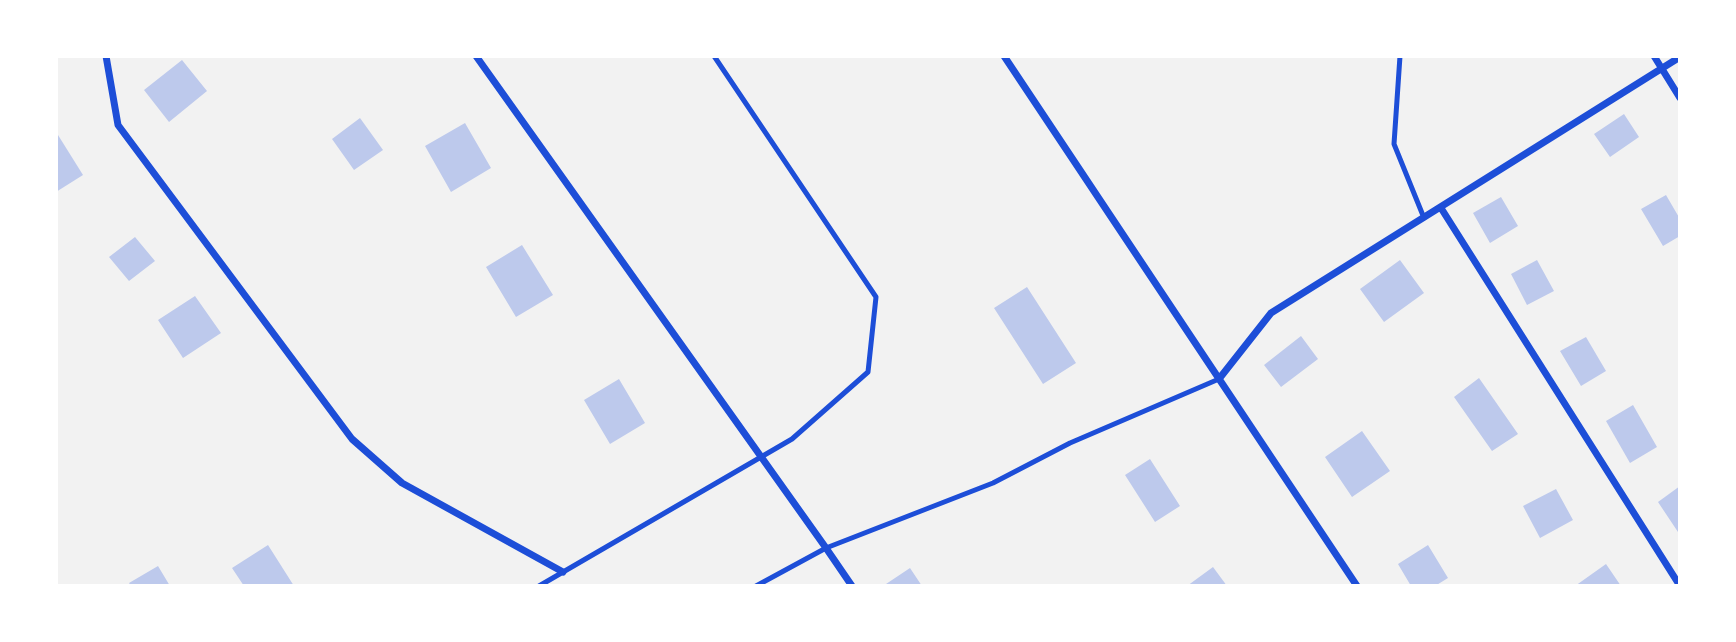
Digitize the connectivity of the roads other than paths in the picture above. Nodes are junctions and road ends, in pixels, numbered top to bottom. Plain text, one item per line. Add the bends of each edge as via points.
1 (106, 56) edge
2 (476, 56) edge
3 (714, 56) edge
4 (1004, 56) edge
5 (1400, 56) edge
6 (1654, 56) edge
7 (1680, 57) edge
8 (1662, 69) junction
9 (1680, 98) edge
10 (1441, 208) junction
11 (1424, 218) junction
12 (1219, 379) junction
13 (762, 456) junction
14 (827, 548) junction
15 (563, 572) junction
16 (539, 586) edge
17 (755, 586) edge
18 (852, 586) edge
19 (1357, 586) edge
20 (1680, 586) edge

1 - 15 street via 118,125 352,439 402,483
2 - 13 street
3 - 13 lane via 876,297 868,372 792,439
4 - 12 street
5 - 11 lane via 1394,144
6 - 8 street
7 - 8 street
8 - 9 street
8 - 10 street
10 - 11 street
10 - 20 street
11 - 12 street via 1271,313
12 - 14 lane via 1070,443 993,483
12 - 19 street
13 - 14 street
13 - 15 lane
14 - 17 lane
14 - 18 street
15 - 16 lane

